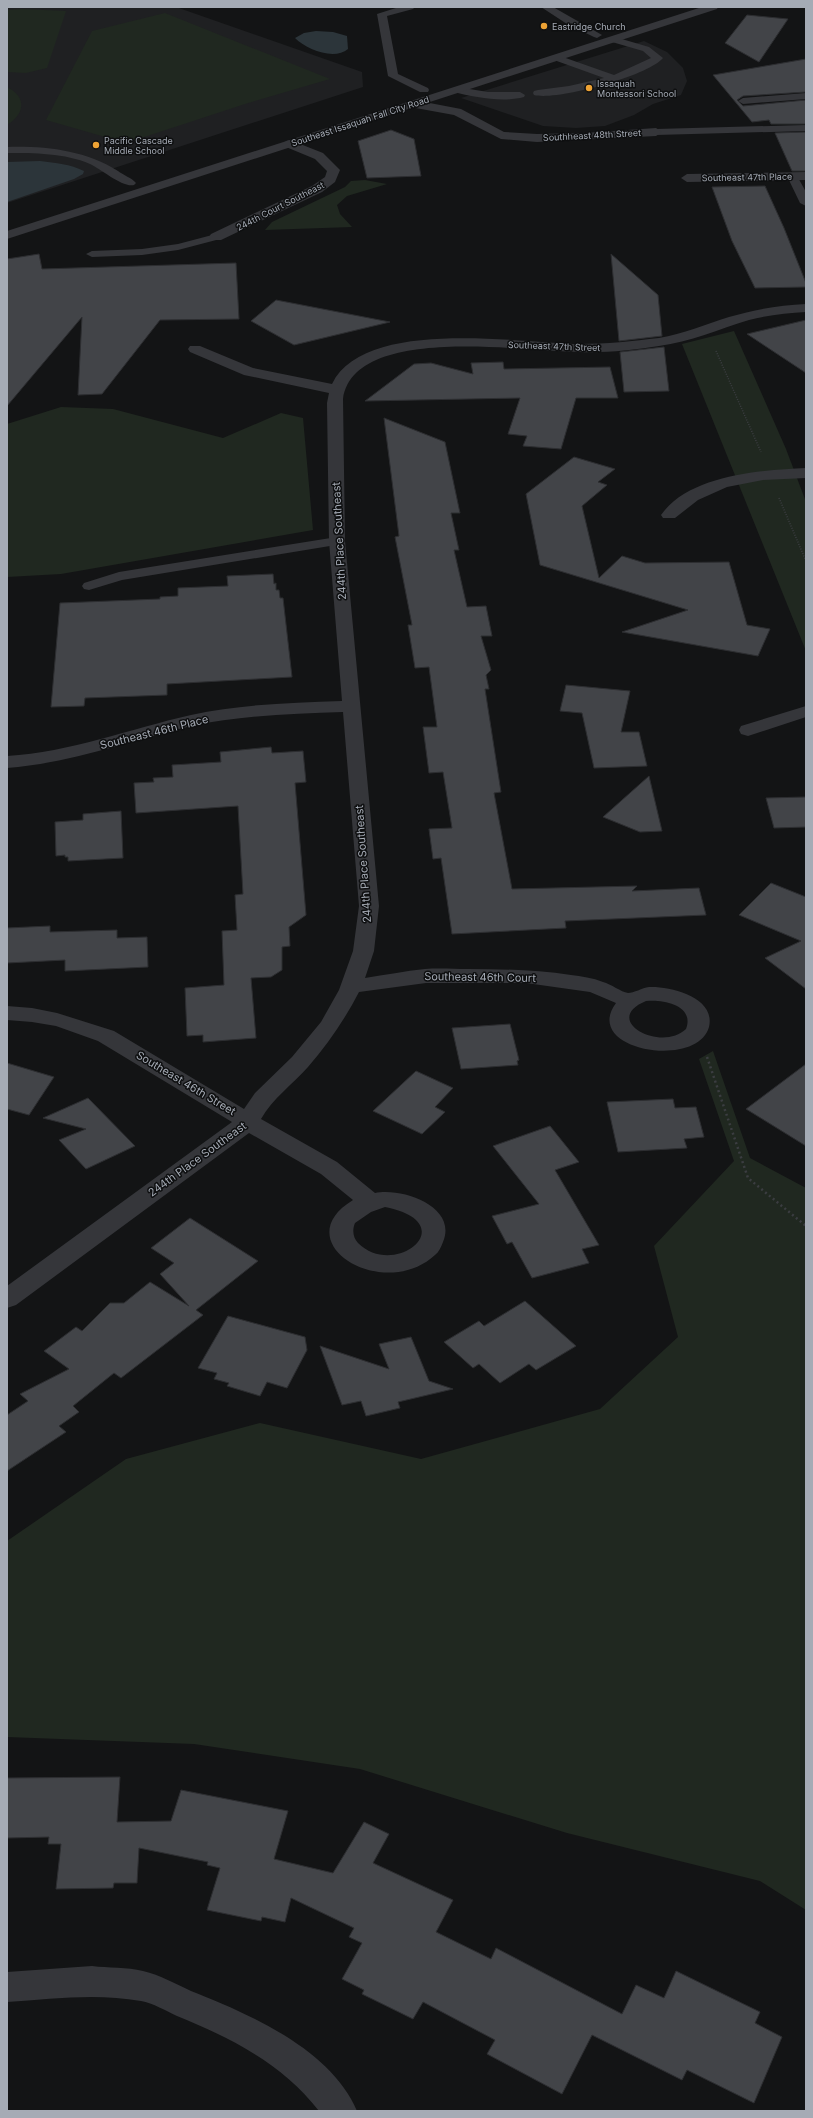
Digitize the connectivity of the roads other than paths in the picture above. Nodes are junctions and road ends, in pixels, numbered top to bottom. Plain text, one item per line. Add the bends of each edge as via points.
1 (374, 7) edge
2 (410, 7) edge
3 (546, 7) edge
4 (680, 7) edge
5 (713, 7) edge
6 (382, 14) junction
7 (597, 35) junction
8 (615, 40) junction
9 (557, 58) junction
10 (614, 78) junction
11 (424, 90) junction
12 (457, 90) junction
13 (538, 93) dead end
14 (520, 95) dead end
15 (806, 96) edge
16 (743, 101) dead end
17 (414, 104) junction
18 (806, 128) edge
19 (656, 132) joint
20 (290, 144) junction
21 (7, 150) edge
22 (792, 176) junction
23 (806, 176) edge
24 (687, 178) dead end
25 (130, 183) junction
26 (94, 194) dead end
27 (806, 203) edge
28 (7, 235) edge
29 (216, 237) joint
30 (92, 254) dead end
31 (806, 308) edge
32 (195, 349) dead end
33 (337, 390) junction
34 (806, 473) edge
35 (669, 515) dead end
36 (337, 541) junction
37 (89, 586) dead end
38 (350, 706) junction
39 (806, 711) edge
40 (748, 730) dead end
41 (7, 762) edge
42 (353, 986) junction
43 (629, 1001) junction
44 (7, 1013) edge
45 (248, 1122) junction
46 (370, 1201) dead end
47 (7, 1299) edge
48 (7, 1987) edge
49 (340, 2111) edge

1 - 6 lane
2 - 6 lane
3 - 7 lane
4 - 7 street, Southeast Issaquah Fall City Road
5 - 8 street, Southeast Issaquah Fall City Road
6 - 11 lane via 392,76
7 - 11 street, Southeast Issaquah Fall City Road
8 - 9 street, Southeast Issaquah Fall City Road
8 - 10 lane via 646,49 658,58 639,70
9 - 10 lane
9 - 12 street, Southeast Issaquah Fall City Road
10 - 13 lane via 571,90
11 - 25 street, Southeast Issaquah Fall City Road
12 - 14 lane via 487,95
12 - 17 street, Southeast Issaquah Fall City Road
15 - 16 lane
17 - 19 street, Southheast 48th Street via 457,112 501,135 538,138
17 - 20 street, Southeast Issaquah Fall City Road
18 - 19 lane
20 - 28 street, Southeast Issaquah Fall City Road
20 - 29 street, 244th Court Southeast via 318,156 334,170 331,180 318,189
21 - 25 lane via 69,154 94,162
22 - 23 street, Southeast 47th Place
22 - 24 street, Southeast 47th Place
22 - 27 lane
25 - 26 street, Southeast Issaquah Fall City Road
29 - 30 lane via 178,247 142,252
31 - 33 street, Southeast 47th Street via 757,314 660,342 581,348 451,342 422,344 380,354 358,364 344,376
32 - 33 street via 249,372
33 - 36 street, 244th Place Southeast
34 - 35 street via 743,477 719,483 696,495
36 - 37 lane via 119,576
36 - 38 street, 244th Place Southeast
38 - 41 street, Southeast 46th Place via 273,711 191,721 66,755
38 - 42 street, 244th Place Southeast via 369,906 365,946
39 - 40 street
42 - 43 street, Southeast 46th Court via 426,976 526,976 595,986
42 - 45 street, 244th Place Southeast via 321,1037 283,1080 262,1099
43 - 43 street via 621,1008 618,1017 627,1034 638,1040 665,1046 689,1038 697,1031 697,1013 685,1002 667,995 653,994
44 - 45 street, Southeast 46th Street via 42,1016 82,1026 106,1036
45 - 46 street, Southeast 46th Street via 329,1168
45 - 47 street, 244th Place Southeast
48 - 49 street via 92,1981 143,1986 230,2022 281,2051 318,2083

